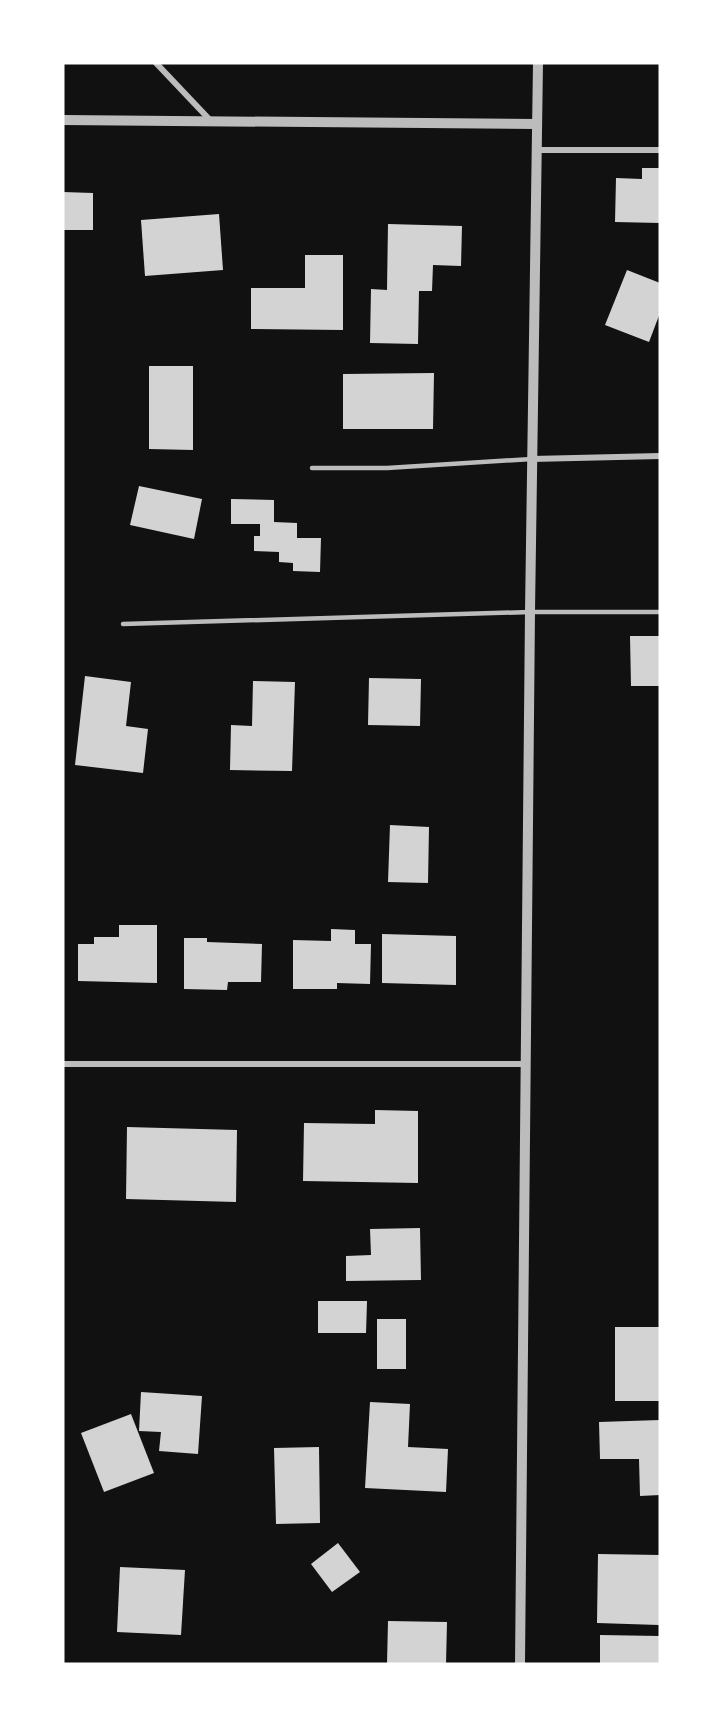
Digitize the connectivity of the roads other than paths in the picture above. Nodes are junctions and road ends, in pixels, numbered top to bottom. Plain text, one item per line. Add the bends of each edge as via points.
1 (156, 63) edge
2 (538, 63) edge
3 (63, 120) edge
4 (210, 120) junction
5 (537, 124) junction
6 (537, 150) junction
7 (660, 150) edge
8 (660, 456) edge
9 (532, 459) junction
10 (312, 468) dead end
11 (530, 612) junction
12 (660, 612) edge
13 (123, 624) dead end
14 (63, 1064) edge
15 (526, 1064) junction
16 (520, 1664) edge

1 - 4 street
2 - 5 street
3 - 4 street
4 - 5 street
5 - 6 street
6 - 7 street
6 - 9 street
8 - 9 street
9 - 10 lane via 387,468
9 - 11 street
11 - 12 lane
11 - 13 lane
11 - 15 street
14 - 15 street
15 - 16 street

